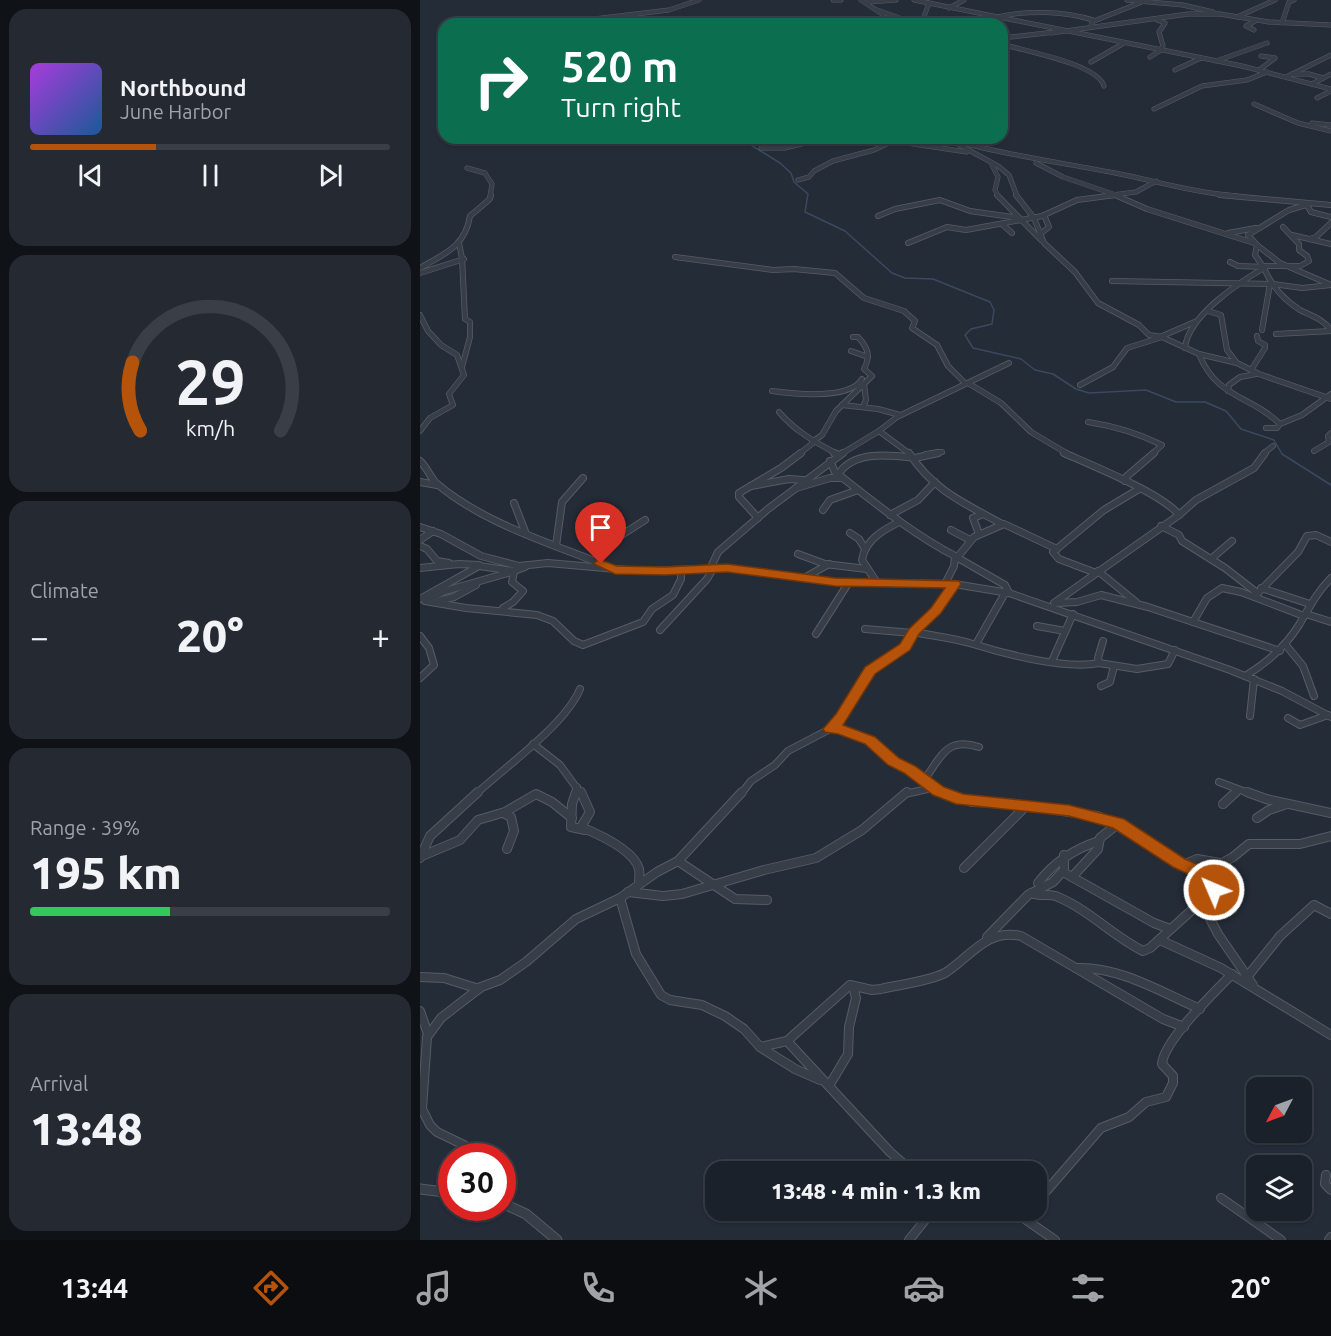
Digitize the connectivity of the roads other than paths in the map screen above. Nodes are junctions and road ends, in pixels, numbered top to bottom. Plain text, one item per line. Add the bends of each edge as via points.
1 (699, 0) edge
2 (833, 0) edge
3 (842, 0) edge
4 (861, 0) edge
5 (896, 0) edge
6 (914, 0) edge
7 (937, 0) edge
8 (964, 0) edge
9 (1127, 0) edge
10 (1278, 0) edge
11 (1290, 1) edge
12 (867, 2) junction
13 (1143, 2) junction
14 (930, 4) junction
15 (949, 8) junction
16 (877, 10) junction
17 (1127, 14) junction
18 (1220, 14) junction
19 (1073, 15) junction
20 (1105, 16) junction
21 (998, 17) junction
22 (1236, 17) junction
23 (602, 18) edge
24 (883, 18) edge
25 (900, 18) edge
26 (923, 18) edge
27 (1003, 18) edge
28 (1152, 18) junction
29 (1008, 19) edge
30 (1138, 20) junction
31 (1256, 20) junction
32 (1094, 21) junction
33 (1282, 23) junction
34 (1331, 25) edge
35 (1091, 26) junction
36 (1059, 30) junction
37 (1078, 30) junction
38 (1254, 30) dead end
39 (1069, 32) junction
40 (1051, 33) junction
41 (1081, 35) junction
42 (1008, 37) edge
43 (1267, 43) dead end
44 (1124, 44) junction
45 (1008, 46) edge
46 (1160, 50) junction
47 (1331, 55) edge
48 (1261, 56) dead end
49 (1150, 57) dead end
50 (1201, 58) junction
51 (1216, 61) junction
52 (1091, 62) dead end
53 (1175, 70) dead end
54 (1259, 70) junction
55 (1267, 72) junction
56 (1292, 74) junction
57 (1331, 74) edge
58 (1286, 77) junction
59 (1323, 78) junction
60 (1312, 84) junction
61 (1104, 86) dead end
62 (1330, 91) edge
63 (1331, 97) edge
64 (1317, 98) dead end
65 (1254, 104) dead end
66 (1154, 109) dead end
67 (1290, 119) junction
68 (1331, 125) edge
69 (1331, 131) edge
70 (801, 144) edge
71 (887, 144) edge
72 (938, 144) edge
73 (957, 144) edge
74 (961, 144) edge
75 (761, 148) dead end
76 (985, 151) junction
77 (972, 153) junction
78 (1032, 160) junction
79 (990, 162) junction
80 (998, 166) junction
81 (467, 168) dead end
82 (798, 180) dead end
83 (1156, 181) junction
84 (1112, 193) junction
85 (1308, 204) junction
86 (1331, 206) edge
87 (1044, 215) junction
88 (1281, 215) junction
89 (878, 216) dead end
90 (1034, 218) junction
91 (1331, 218) edge
92 (1020, 220) junction
93 (1331, 223) edge
94 (1002, 224) junction
95 (1260, 228) junction
96 (1012, 233) dead end
97 (1227, 233) junction
98 (1040, 234) junction
99 (1292, 235) junction
100 (1248, 236) junction
101 (1241, 239) junction
102 (1307, 239) junction
103 (459, 243) junction
104 (908, 243) dead end
105 (1044, 243) junction
106 (1255, 244) junction
107 (1331, 244) edge
108 (675, 257) dead end
109 (464, 259) junction
110 (1230, 262) dead end
111 (1264, 267) junction
112 (1286, 267) junction
113 (420, 268) edge
114 (420, 273) edge
115 (1300, 278) junction
116 (1112, 281) dead end
117 (1237, 284) junction
118 (1270, 284) junction
119 (1331, 285) edge
120 (1293, 288) junction
121 (1284, 294) junction
122 (1208, 311) junction
123 (420, 315) edge
124 (1197, 321) junction
125 (1262, 330) dead end
126 (1331, 331) edge
127 (1276, 334) dead end
128 (1257, 336) dead end
129 (853, 337) dead end
130 (1161, 337) junction
131 (1185, 348) junction
132 (851, 351) dead end
133 (1199, 354) junction
134 (868, 357) junction
135 (1009, 363) dead end
136 (1237, 363) junction
137 (462, 368) junction
138 (1251, 370) junction
139 (1259, 374) junction
140 (863, 382) junction
141 (966, 383) junction
142 (1080, 385) dead end
143 (772, 391) dead end
144 (842, 391) junction
145 (1228, 391) junction
146 (1329, 397) edge
147 (848, 398) junction
148 (842, 405) junction
149 (863, 407) junction
150 (779, 412) dead end
151 (900, 415) junction
152 (1088, 423) dead end
153 (1280, 424) junction
154 (1266, 428) dead end
155 (420, 431) edge
156 (879, 431) junction
157 (1331, 433) edge
158 (813, 443) junction
159 (1273, 447) dead end
160 (1314, 451) dead end
161 (942, 452) dead end
162 (838, 455) junction
163 (915, 458) junction
164 (420, 461) edge
165 (830, 461) junction
166 (840, 477) junction
167 (583, 478) dead end
168 (804, 480) junction
169 (1125, 481) junction
170 (420, 482) edge
171 (935, 482) junction
172 (440, 485) junction
173 (747, 486) junction
174 (793, 489) junction
175 (1139, 489) junction
176 (858, 490) junction
177 (514, 503) dead end
178 (823, 510) dead end
179 (982, 514) junction
180 (890, 515) junction
181 (1179, 515) junction
182 (758, 518) junction
183 (645, 520) dead end
184 (899, 522) junction
185 (1002, 524) junction
186 (1161, 526) junction
187 (420, 527) edge
188 (951, 530) dead end
189 (433, 531) junction
190 (850, 533) dead end
191 (526, 534) junction
192 (979, 534) junction
193 (420, 540) edge
194 (970, 540) junction
195 (1232, 541) dead end
196 (1331, 542) edge
197 (420, 546) edge
198 (556, 546) junction
199 (865, 549) junction
200 (1057, 549) junction
201 (798, 554) dead end
202 (957, 559) junction
203 (1211, 559) junction
204 (595, 562) junction
205 (462, 564) junction
206 (829, 564) junction
207 (481, 566) junction
208 (528, 566) junction
209 (712, 567) junction
210 (420, 568) edge
211 (867, 568) junction
212 (615, 570) junction
213 (681, 570) junction
214 (514, 571) junction
215 (1097, 572) junction
216 (804, 578) junction
217 (1331, 578) edge
218 (849, 582) junction
219 (877, 583) junction
220 (945, 584) junction
221 (954, 584) junction
222 (1007, 593) junction
223 (1257, 593) junction
224 (423, 601) edge
225 (1054, 603) junction
226 (1139, 604) junction
227 (1310, 604) junction
228 (1046, 605) junction
229 (503, 608) junction
230 (1073, 614) junction
231 (1305, 615) junction
232 (1331, 621) edge
233 (1193, 622) junction
234 (1036, 626) dead end
235 (865, 629) dead end
236 (660, 630) dead end
237 (1065, 631) junction
238 (914, 632) junction
239 (816, 634) dead end
240 (420, 636) edge
241 (1103, 641) dead end
242 (976, 644) junction
243 (1285, 644) junction
244 (1175, 650) junction
245 (1280, 651) junction
246 (1052, 661) junction
247 (1099, 663) junction
248 (1114, 666) junction
249 (1245, 676) junction
250 (420, 678) edge
251 (1254, 679) junction
252 (1101, 686) dead end
253 (580, 689) dead end
254 (1314, 696) dead end
255 (1331, 707) edge
256 (1328, 715) edge
257 (1250, 716) dead end
258 (1288, 718) dead end
259 (830, 729) junction
260 (533, 744) junction
261 (980, 747) dead end
262 (924, 780) junction
263 (1219, 782) dead end
264 (577, 786) junction
265 (934, 788) junction
266 (1238, 790) junction
267 (1223, 804) dead end
268 (1287, 805) junction
269 (1026, 806) junction
270 (502, 813) junction
271 (1331, 813) edge
272 (572, 818) junction
273 (1257, 818) dead end
274 (1119, 824) junction
275 (588, 830) junction
276 (1331, 836) edge
277 (1099, 842) junction
278 (507, 849) dead end
279 (1064, 855) junction
280 (421, 857) edge
281 (678, 861) junction
282 (1220, 863) junction
283 (1182, 865) junction
284 (964, 868) dead end
285 (1063, 872) junction
286 (1207, 875) junction
287 (1072, 877) junction
288 (1038, 883) dead end
289 (639, 884) junction
290 (713, 885) junction
291 (1214, 890) junction
292 (628, 892) junction
293 (1031, 893) junction
294 (620, 898) junction
295 (767, 900) dead end
296 (1331, 914) edge
297 (1170, 929) junction
298 (985, 940) junction
299 (1160, 940) junction
300 (1076, 968) junction
301 (1232, 974) junction
302 (1247, 976) junction
303 (420, 977) edge
304 (853, 986) junction
305 (479, 988) junction
306 (1256, 988) junction
307 (1200, 1009) junction
308 (420, 1011) edge
309 (1184, 1027) junction
310 (428, 1034) junction
311 (1331, 1035) edge
312 (787, 1041) junction
313 (760, 1047) junction
314 (826, 1084) junction
315 (460, 1143) edge
316 (900, 1161) edge
317 (1326, 1175) dead end
318 (420, 1189) edge
319 (1047, 1190) edge
320 (1331, 1190) edge
321 (438, 1191) edge
322 (1221, 1198) dead end
323 (516, 1209) edge
324 (924, 1221) edge
325 (1035, 1221) edge
326 (557, 1240) edge
327 (909, 1240) edge
328 (1055, 1240) edge
329 (1281, 1240) edge

1 - 23 street via 672,9
2 - 3 street
4 - 12 street
5 - 12 street
6 - 14 street
7 - 14 street
8 - 15 street
9 - 13 street
10 - 22 street
11 - 33 street
12 - 16 street
13 - 17 street
13 - 18 street via 1183,5
14 - 15 street
14 - 26 street
15 - 21 street
16 - 24 street
16 - 25 street
17 - 20 street
17 - 30 street
18 - 22 street
18 - 28 street
19 - 20 street
19 - 21 street via 1022,13
19 - 32 street
20 - 32 street
21 - 27 street
22 - 31 street
28 - 30 street
28 - 46 street via 1165,23 1159,32 1163,46
29 - 36 street
30 - 35 street
31 - 33 street
31 - 38 street via 1246,26
32 - 35 street
33 - 34 street
35 - 37 street
36 - 39 street
36 - 40 street
37 - 39 street
37 - 41 street
39 - 40 street
39 - 41 street
40 - 42 street
41 - 44 street
43 - 51 street
44 - 46 street
44 - 52 street
45 - 61 street via 1055,56 1098,75
46 - 49 street
46 - 50 street
47 - 56 street
48 - 54 street via 1275,58
50 - 51 street
50 - 53 street
51 - 54 street
54 - 55 street
55 - 58 street
55 - 66 street via 1247,80 1202,86
56 - 58 street
56 - 59 street
57 - 59 street
58 - 60 street
59 - 60 street
60 - 62 street
62 - 63 street
62 - 64 street
65 - 67 street
67 - 68 street
67 - 69 street
70 - 75 street
71 - 82 street via 833,161 810,177
72 - 77 street
73 - 77 street
74 - 76 street
76 - 77 street
76 - 78 street
76 - 80 street
77 - 79 street
78 - 83 street
78 - 84 street via 1063,177
79 - 80 street
79 - 92 street via 998,177 995,192
80 - 90 street via 1009,175 1015,194
81 - 103 street via 484,172 492,184 491,195 470,216
83 - 84 street via 1136,192
83 - 85 street via 1222,195
84 - 87 street via 1077,200
84 - 97 street via 1147,209
85 - 86 street
85 - 88 street
85 - 91 street via 1311,212
87 - 90 street
87 - 98 street via 1049,225
88 - 95 street
88 - 99 street via 1282,225
89 - 92 street via 940,200 970,211
90 - 92 street
90 - 98 street
92 - 94 street
92 - 105 street
93 - 102 street via 1316,237
94 - 96 street
94 - 104 street via 966,230 950,227
95 - 97 street
95 - 100 street
97 - 101 street
98 - 105 street
99 - 102 street
99 - 112 street via 1309,261 1304,266
100 - 101 street
100 - 106 street
101 - 106 street
102 - 107 street
103 - 109 street
103 - 113 street
105 - 130 street via 1075,272 1095,300 1149,335
106 - 111 street via 1255,255
106 - 112 street
108 - 141 street via 773,270 835,273 864,298 906,312 915,321 912,328 937,345 950,370
109 - 114 street
109 - 137 street via 465,320 470,322 470,337
110 - 111 street
111 - 112 street
111 - 117 street
111 - 118 street
112 - 115 street
115 - 119 street
115 - 120 street
116 - 117 street
117 - 118 street
117 - 122 street
118 - 120 street
118 - 121 street
118 - 125 street
119 - 120 street
120 - 121 street
121 - 126 street via 1298,309 1327,324
122 - 124 street
122 - 136 street via 1221,315 1227,350
123 - 137 street via 428,331 457,355
124 - 130 street
124 - 131 street
126 - 127 street
128 - 138 street via 1265,348
129 - 134 street via 867,346
130 - 131 street
130 - 142 street via 1127,348 1115,366
131 - 133 street
132 - 134 street
133 - 136 street
133 - 145 street via 1205,370
134 - 140 street via 864,369 872,376
135 - 141 street
136 - 138 street
137 - 155 street via 463,378 448,396 453,405 438,410
138 - 139 street
139 - 145 street via 1238,378
139 - 146 street
140 - 144 street
140 - 147 street
140 - 149 street
141 - 151 street
141 - 169 street via 1001,403 1051,446
143 - 144 street
144 - 147 street
145 - 153 street
146 - 153 street
147 - 148 street
148 - 149 street
148 - 158 street
149 - 151 street
150 - 158 street
151 - 156 street
152 - 169 street via 1110,425 1162,445
153 - 154 street via 1277,428
156 - 162 street
156 - 163 street
157 - 160 street via 1329,442
158 - 162 street
158 - 173 street via 781,468
159 - 181 street via 1254,468 1196,500
161 - 163 street
162 - 165 street
163 - 166 street via 886,454 856,460 844,465
163 - 171 street via 921,470
164 - 172 street
165 - 166 street
165 - 168 street
166 - 174 street
166 - 176 street
167 - 198 street via 562,502
168 - 173 street
168 - 174 street
169 - 175 street
170 - 172 street
171 - 179 street
171 - 180 street via 918,500
172 - 191 street via 481,514
173 - 182 street via 739,497
174 - 182 street
175 - 181 street via 1173,507
175 - 200 street via 1104,510
176 - 178 street via 830,500
176 - 180 street
177 - 191 street
179 - 185 street
179 - 192 street via 973,518
180 - 184 street
181 - 186 street
182 - 209 street via 718,552
183 - 204 street via 606,545
184 - 199 street
184 - 202 street
185 - 192 street
185 - 200 street
186 - 203 street
186 - 215 street
187 - 189 street
188 - 194 street
189 - 193 street
189 - 208 street via 481,556
190 - 199 street
191 - 198 street
192 - 194 street
194 - 202 street
195 - 203 street
196 - 223 street via 1316,535 1307,536 1298,552
197 - 205 street via 438,562
198 - 204 street
199 - 211 street via 861,556
200 - 215 street via 1053,552 1056,557
201 - 206 street
202 - 220 street
202 - 222 street via 1005,585
203 - 223 street
204 - 212 street
205 - 207 street
205 - 210 street
206 - 211 street
206 - 216 street
207 - 214 street
207 - 224 street via 460,575
208 - 212 street via 548,563
208 - 214 street
209 - 213 street
209 - 216 street
209 - 236 street via 707,579
211 - 219 street
212 - 213 street
213 - 229 street via 673,595 652,609 643,621 583,645 573,641 552,620
214 - 224 street via 481,582 454,597
214 - 229 street via 512,582 523,591
215 - 225 street
215 - 226 street
216 - 218 street
217 - 227 street
218 - 219 street
218 - 239 street
219 - 220 street
220 - 221 street
221 - 222 street
221 - 238 street
222 - 228 street
222 - 242 street
223 - 227 street
223 - 231 street
223 - 233 street via 1222,588 1208,598
224 - 229 street via 465,608
225 - 226 street via 1101,596
225 - 228 street
226 - 233 street
227 - 231 street
228 - 230 street
230 - 237 street
230 - 244 street
231 - 232 street
231 - 243 street
233 - 245 street
234 - 237 street
235 - 238 street
237 - 246 street
238 - 242 street
238 - 259 street via 902,651 870,670
240 - 250 street via 435,665
241 - 247 street
242 - 246 street via 1002,653
243 - 245 street
243 - 254 street via 1303,666
244 - 248 street via 1168,664 1137,669
244 - 249 street
245 - 249 street
246 - 247 street via 1085,666
247 - 248 street
248 - 252 street via 1110,682
249 - 251 street
251 - 256 street
251 - 257 street
253 - 260 street via 574,702
255 - 256 street
256 - 258 street via 1300,726
259 - 262 street via 870,740 888,758
259 - 281 street via 788,751 751,782
260 - 264 street via 559,761
260 - 280 street via 430,837
261 - 262 street via 963,742 949,746
262 - 265 street
263 - 266 street
264 - 272 street
264 - 275 street via 590,812 581,827
265 - 269 street via 968,801
265 - 290 street via 907,792 862,830 821,856
266 - 267 street
266 - 268 street
268 - 271 street
268 - 273 street
269 - 274 street via 1077,812
269 - 284 street
270 - 272 street via 536,794
270 - 278 street via 513,820
270 - 280 street via 478,820 460,840
272 - 275 street via 573,828
274 - 277 street via 1103,834
274 - 283 street
275 - 289 street via 633,858 639,869
276 - 282 street via 1300,844 1249,844
277 - 279 street
277 - 287 street via 1098,849
279 - 285 street
279 - 288 street
281 - 289 street
281 - 290 street
282 - 283 street via 1197,859
282 - 286 street
283 - 286 street
285 - 287 street
285 - 293 street
286 - 291 street
287 - 297 street
289 - 292 street
290 - 292 street via 675,895
290 - 295 street via 740,900
291 - 297 street
291 - 302 street via 1204,902 1206,910
292 - 294 street
293 - 298 street
293 - 299 street via 1057,896 1139,950 1146,950
294 - 305 street via 576,919 522,966
294 - 313 street via 636,954 661,995 702,1005 726,1016
296 - 302 street via 1314,905 1280,936
297 - 299 street
298 - 300 street via 1017,934
298 - 304 street via 940,975 881,989
299 - 301 street
300 - 307 street via 1110,972
300 - 309 street via 1163,1019
301 - 306 street
301 - 307 street
302 - 306 street
303 - 305 street via 444,978
304 - 312 street
304 - 314 street via 855,1012 848,1031 849,1053
305 - 310 street via 450,1009
306 - 311 street
307 - 309 street
308 - 310 street
309 - 319 street via 1162,1061 1173,1076 1168,1095 1146,1102 1126,1119 1101,1128
310 - 315 street via 422,1100 426,1118 436,1132
312 - 313 street
312 - 314 street
313 - 314 street
314 - 316 street
317 - 320 street via 1325,1184
318 - 321 street
322 - 329 street
323 - 326 street
324 - 327 street
325 - 328 street

